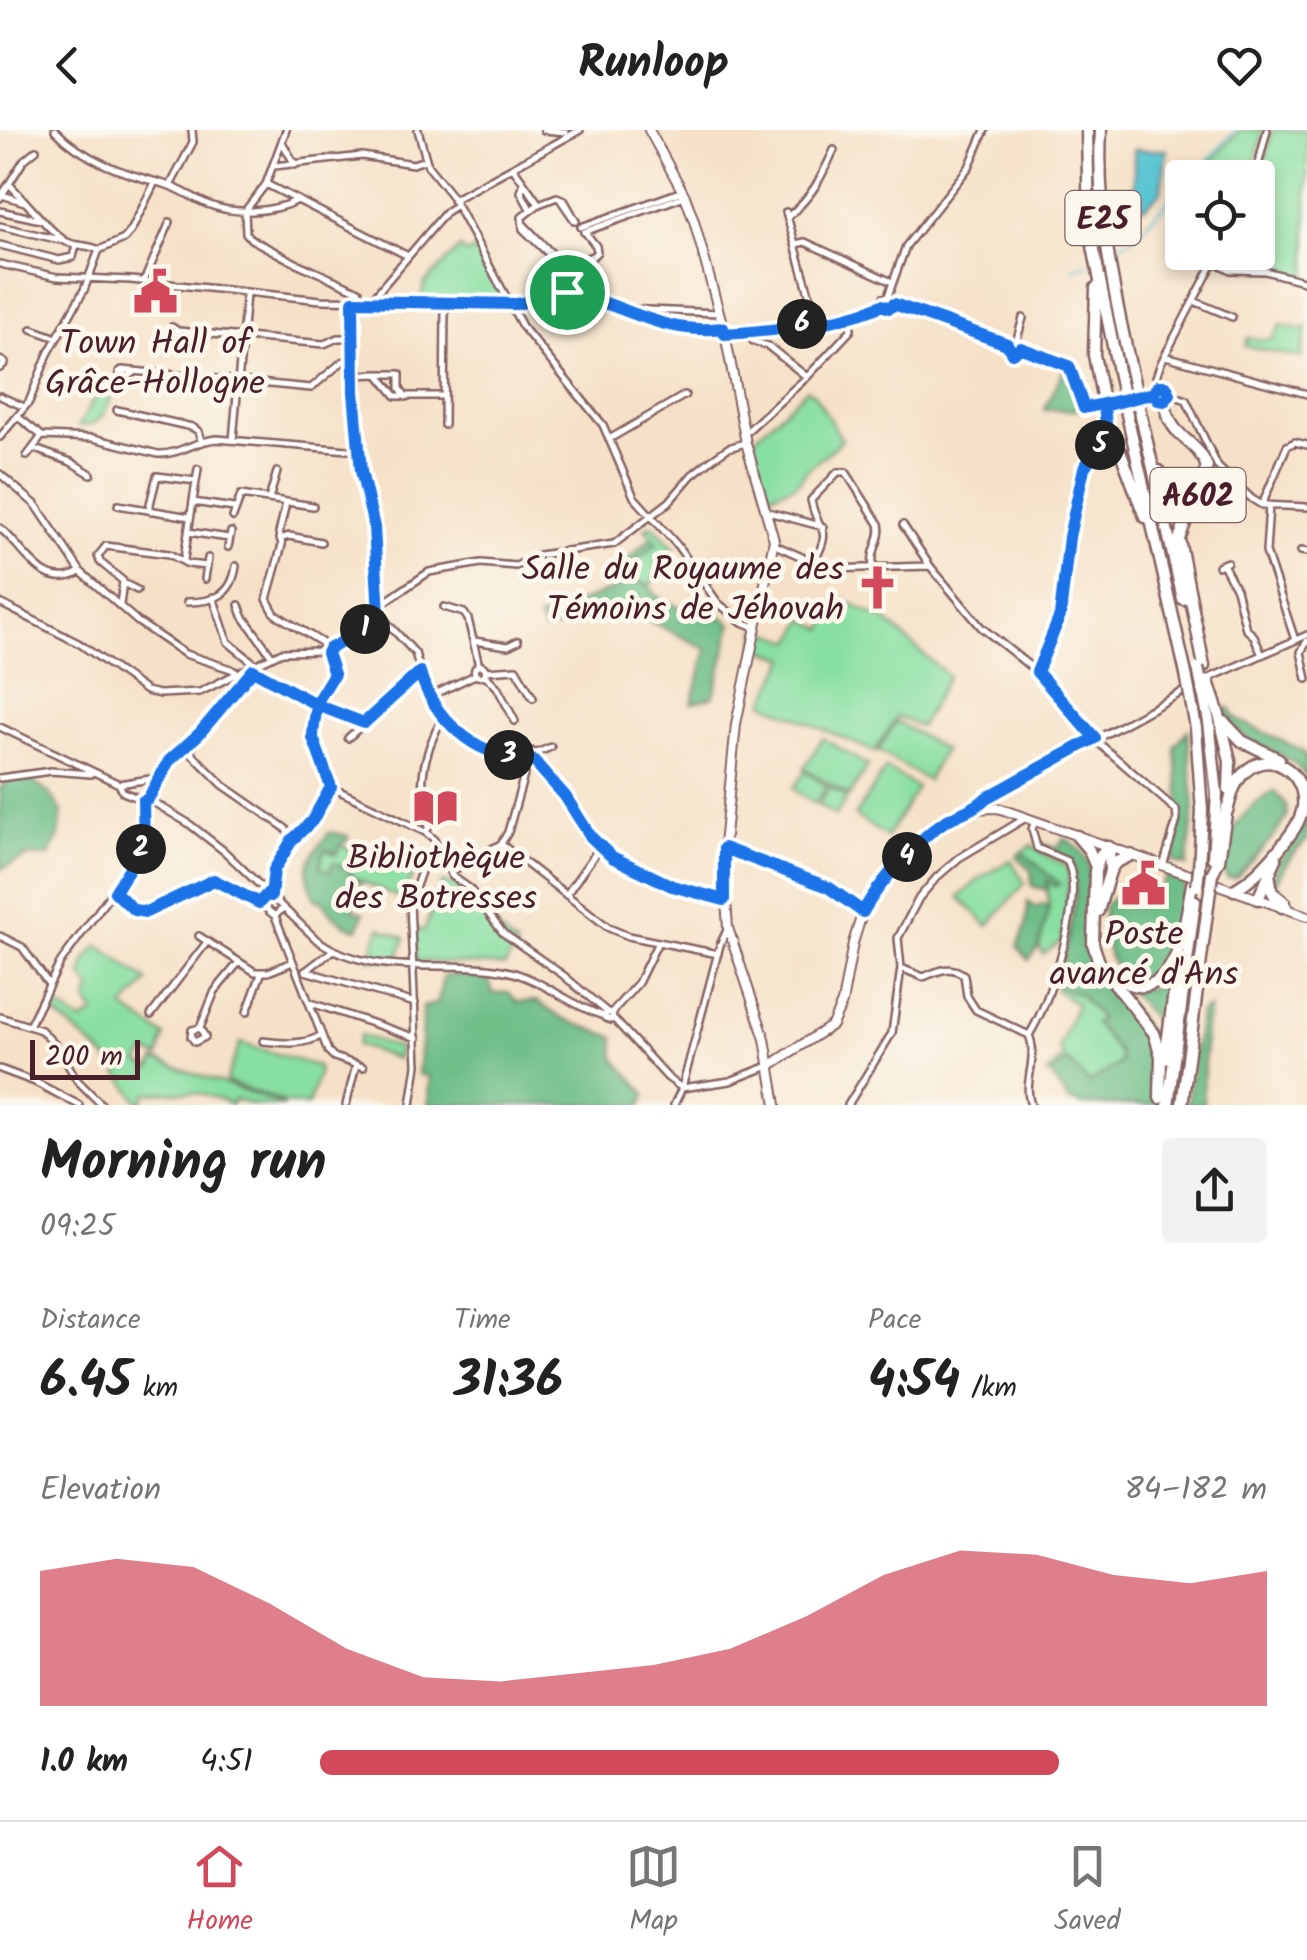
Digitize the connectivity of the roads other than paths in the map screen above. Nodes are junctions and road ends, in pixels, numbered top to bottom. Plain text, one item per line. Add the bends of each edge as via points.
1 (55, 130) edge
2 (192, 130) edge
3 (286, 130) edge
4 (418, 130) edge
5 (544, 130) edge
6 (580, 130) edge
7 (649, 130) edge
8 (985, 130) edge
9 (1087, 130) edge
10 (1101, 130) edge
11 (1267, 130) edge
12 (567, 133) edge
13 (282, 142) junction
14 (36, 150) dead end
15 (834, 150) dead end
16 (425, 160) junction
17 (1260, 160) edge
18 (295, 165) junction
19 (274, 166) junction
20 (514, 169) junction
21 (9, 184) junction
22 (154, 184) junction
23 (266, 184) junction
24 (523, 185) junction
25 (169, 187) junction
26 (684, 194) junction
27 (1, 196) edge
28 (298, 200) junction
29 (28, 203) junction
30 (454, 203) junction
31 (538, 204) junction
32 (530, 209) junction
33 (245, 210) junction
34 (0, 211) edge
35 (44, 221) junction
36 (170, 222) dead end
37 (0, 226) edge
38 (580, 226) junction
39 (62, 240) junction
40 (796, 244) junction
41 (0, 245) edge
42 (76, 245) junction
43 (99, 250) junction
44 (408, 256) junction
45 (0, 264) edge
46 (563, 267) junction
47 (1211, 270) edge
48 (1231, 270) edge
49 (86, 277) junction
50 (144, 281) junction
51 (1098, 281) junction
52 (892, 282) junction
53 (1307, 282) edge
54 (377, 290) junction
55 (567, 292) junction
56 (246, 294) junction
57 (888, 296) junction
58 (358, 298) junction
59 (371, 300) junction
60 (1194, 301) junction
61 (445, 303) junction
62 (509, 304) junction
63 (894, 304) junction
64 (882, 305) junction
65 (624, 309) junction
66 (719, 313) junction
67 (850, 316) junction
68 (1232, 316) dead end
69 (1023, 318) dead end
70 (817, 322) junction
71 (172, 327) dead end
72 (32, 329) dead end
73 (724, 331) junction
74 (749, 332) junction
75 (242, 337) junction
76 (57, 338) junction
77 (352, 338) junction
78 (1016, 339) junction
79 (1007, 344) junction
80 (1021, 348) junction
81 (1165, 356) junction
82 (352, 359) junction
83 (0, 360) edge
84 (0, 368) edge
85 (135, 372) dead end
86 (378, 374) junction
87 (392, 374) junction
88 (353, 375) junction
89 (807, 377) junction
90 (238, 381) junction
91 (387, 382) junction
92 (400, 388) junction
93 (391, 390) junction
94 (1307, 394) edge
95 (685, 395) dead end
96 (1161, 395) junction
97 (0, 396) edge
98 (444, 396) junction
99 (406, 397) junction
100 (1104, 406) junction
101 (24, 407) junction
102 (117, 410) dead end
103 (18, 417) junction
104 (444, 426) dead end
105 (1107, 433) junction
106 (0, 436) edge
107 (42, 436) junction
108 (745, 439) junction
109 (201, 440) junction
110 (233, 440) junction
111 (612, 441) junction
112 (1307, 445) edge
113 (35, 449) junction
114 (1096, 450) junction
115 (360, 452) junction
116 (28, 456) dead end
117 (1150, 456) junction
118 (1123, 460) junction
119 (198, 468) dead end
120 (277, 472) dead end
121 (91, 474) dead end
122 (3, 476) edge
123 (196, 481) junction
124 (269, 499) junction
125 (192, 502) junction
126 (286, 503) junction
127 (1266, 505) junction
128 (118, 506) dead end
129 (313, 506) dead end
130 (1307, 507) edge
131 (234, 508) junction
132 (152, 510) junction
133 (768, 512) junction
134 (190, 517) junction
135 (233, 517) dead end
136 (650, 518) junction
137 (903, 525) dead end
138 (824, 527) junction
139 (0, 528) edge
140 (188, 532) junction
141 (280, 539) junction
142 (1155, 541) junction
143 (321, 542) dead end
144 (775, 545) junction
145 (228, 548) dead end
146 (184, 560) junction
147 (814, 564) junction
148 (1223, 565) dead end
149 (236, 566) dead end
150 (930, 566) junction
151 (873, 567) junction
152 (1176, 570) junction
153 (81, 572) junction
154 (205, 579) dead end
155 (123, 582) junction
156 (137, 590) dead end
157 (213, 597) junction
158 (1190, 601) junction
159 (187, 602) dead end
160 (0, 603) edge
161 (120, 605) junction
162 (239, 605) dead end
163 (379, 606) junction
164 (444, 607) dead end
165 (379, 614) junction
166 (755, 626) junction
167 (1307, 638) edge
168 (518, 640) dead end
169 (1295, 640) junction
170 (473, 641) junction
171 (326, 650) junction
172 (1261, 653) junction
173 (271, 655) junction
174 (479, 666) junction
175 (1201, 667) junction
176 (252, 668) junction
177 (420, 672) junction
178 (1037, 672) junction
179 (486, 673) junction
180 (238, 674) junction
181 (476, 675) junction
182 (246, 679) junction
183 (1307, 679) edge
184 (429, 697) junction
185 (533, 698) dead end
186 (317, 705) junction
187 (444, 716) junction
188 (1215, 720) junction
189 (515, 721) dead end
190 (364, 723) junction
191 (0, 727) edge
192 (199, 734) junction
193 (348, 738) dead end
194 (1095, 738) junction
195 (550, 746) dead end
196 (530, 758) junction
197 (96, 774) junction
198 (158, 777) junction
199 (0, 778) edge
200 (147, 781) junction
201 (118, 784) junction
202 (331, 787) junction
203 (153, 789) junction
204 (1307, 789) edge
205 (145, 802) junction
206 (979, 806) junction
207 (1307, 808) edge
208 (1227, 810) junction
209 (1028, 822) junction
210 (426, 832) junction
211 (1078, 836) junction
212 (292, 840) junction
213 (500, 844) junction
214 (600, 847) junction
215 (1109, 847) junction
216 (724, 848) junction
217 (441, 854) junction
218 (1131, 855) junction
219 (1163, 866) junction
220 (450, 872) junction
221 (1096, 872) junction
222 (1110, 872) junction
223 (1269, 873) junction
224 (1255, 877) junction
225 (1200, 878) junction
226 (1234, 890) junction
227 (115, 892) junction
228 (1276, 892) dead end
229 (269, 894) junction
230 (566, 895) junction
231 (1255, 898) junction
232 (724, 900) junction
233 (259, 903) junction
234 (283, 908) junction
235 (1285, 908) junction
236 (863, 912) junction
237 (275, 916) junction
238 (1307, 916) edge
239 (730, 933) junction
240 (1182, 935) junction
241 (0, 936) edge
242 (199, 936) dead end
243 (207, 942) junction
244 (658, 942) junction
245 (332, 950) junction
246 (718, 954) junction
247 (239, 962) junction
248 (294, 962) junction
249 (413, 966) junction
250 (901, 968) junction
251 (302, 972) junction
252 (262, 974) junction
253 (48, 983) junction
254 (415, 1003) junction
255 (311, 1004) junction
256 (326, 1008) junction
257 (247, 1012) dead end
258 (151, 1015) dead end
259 (609, 1015) junction
260 (0, 1016) edge
261 (316, 1018) junction
262 (30, 1024) junction
263 (322, 1034) junction
264 (1030, 1035) junction
265 (417, 1038) junction
266 (263, 1041) dead end
267 (194, 1046) dead end
268 (771, 1064) junction
269 (0, 1069) edge
270 (682, 1088) junction
271 (1162, 1103) edge
272 (79, 1105) edge
273 (102, 1105) edge
274 (346, 1105) edge
275 (412, 1105) edge
276 (674, 1105) edge
277 (776, 1105) edge
278 (848, 1105) edge
279 (1031, 1105) edge
280 (1182, 1105) edge

1 - 22 street via 91,158
2 - 25 street
3 - 13 street
4 - 16 street
5 - 12 street
6 - 12 street
7 - 26 main road
8 - 52 street via 969,167 906,246
9 - 51 highway, E25
10 - 117 highway, E25, bridge via 1105,243
11 - 17 street
12 - 20 street
13 - 18 street
13 - 19 street
14 - 21 street
15 - 40 street via 816,190 787,214
16 - 18 street via 362,156
16 - 30 street
18 - 19 street
19 - 23 street
20 - 24 street
20 - 30 street
21 - 27 street
21 - 29 street
22 - 25 street
22 - 43 street via 131,231
23 - 28 street
23 - 33 street
24 - 31 street
24 - 32 street
25 - 33 street via 212,206
26 - 38 street
26 - 66 main road
27 - 29 street
28 - 33 street
28 - 44 street
29 - 35 street
30 - 44 street
30 - 62 street
31 - 32 street
31 - 38 street via 560,199
32 - 46 street via 523,229
33 - 58 street via 251,239
34 - 35 street
35 - 39 street
36 - 50 street
37 - 39 street
38 - 46 street via 598,252
39 - 42 street
40 - 52 street via 805,242
40 - 70 street
41 - 42 street via 59,260 73,257
42 - 43 street
43 - 49 street
44 - 54 street
45 - 49 street
46 - 55 street
47 - 60 street
48 - 53 street
49 - 50 street
49 - 76 street
50 - 56 street
51 - 100 highway via 1094,355
51 - 142 highway, E25, bridge
52 - 57 street
54 - 58 street
54 - 59 street
55 - 62 street
55 - 65 street
56 - 58 street
56 - 75 street
57 - 63 street
57 - 64 street
58 - 59 street
58 - 77 street
59 - 61 street
60 - 68 street
60 - 81 street
61 - 62 street
61 - 98 street
62 - 111 street
63 - 64 street
63 - 79 street
64 - 67 street
65 - 66 street
65 - 73 street via 672,328
66 - 73 main road
67 - 70 street
67 - 89 street via 851,330
69 - 78 street
70 - 74 street
71 - 75 street
72 - 76 street
73 - 74 street
73 - 108 main road
74 - 89 street
75 - 77 street via 324,344
75 - 90 street
76 - 101 street
77 - 82 street
78 - 79 street
78 - 80 street
79 - 80 street via 1012,353
80 - 100 street via 1069,366 1084,408
81 - 94 street
81 - 96 street via 1156,377
82 - 88 street
82 - 90 street via 313,387
83 - 84 street
85 - 90 street
86 - 87 street
86 - 88 street
86 - 91 street
87 - 91 street
87 - 92 street via 400,374
88 - 115 street
89 - 108 street
90 - 110 street
91 - 93 street
92 - 93 street
92 - 99 street
93 - 99 street
95 - 111 street
96 - 100 street
96 - 117 highway, A602 via 1172,436 1202,462 1200,482 1188,492 1172,490
96 - 127 street via 1186,400 1218,466
96 - 158 highway, A602 via 1171,426 1204,456 1207,467 1179,539
97 - 101 street
98 - 99 street
98 - 104 street
100 - 105 street
101 - 103 street
102 - 109 street via 194,428
103 - 106 street
103 - 107 street
105 - 114 street
105 - 118 highway, A602
107 - 109 street via 94,438 167,454
107 - 113 street
108 - 133 main road
108 - 136 street via 692,475
109 - 110 street
110 - 115 street
111 - 136 street via 628,486
112 - 127 street via 1287,446
113 - 116 street
113 - 121 street
114 - 118 highway, A602 via 1114,450
114 - 178 street via 1079,487 1060,616
115 - 163 street
117 - 152 highway, E25
118 - 142 highway, A602
119 - 123 street
120 - 124 street
122 - 153 street via 36,505
123 - 125 street
123 - 132 street via 156,476
124 - 126 street
124 - 131 street via 241,494
125 - 131 street
125 - 134 street
126 - 129 street
126 - 141 street
127 - 130 street
127 - 169 street via 1266,552
128 - 132 street
131 - 135 street
132 - 134 street
133 - 138 street
133 - 144 main road
134 - 140 street
136 - 163 street via 602,548 539,555 516,566 481,563 429,572
136 - 166 street via 718,603
137 - 150 street
138 - 147 street via 825,543
138 - 151 street via 811,500 846,472 881,531
139 - 153 street via 42,572 64,578
140 - 145 street via 230,535
140 - 146 street
141 - 143 street
141 - 171 street via 270,608
142 - 225 highway, E25, bridge via 1196,728
144 - 147 street
144 - 166 main road
146 - 154 street via 208,562
146 - 155 street via 106,546 100,562
147 - 151 street
148 - 172 street
149 - 157 street via 232,586
150 - 151 street
150 - 178 street via 981,627
152 - 158 highway, A602
152 - 175 highway, E25
153 - 161 street
155 - 156 street
155 - 161 street
157 - 159 street
157 - 176 street via 228,642
158 - 175 highway, A602
160 - 180 street via 80,644 146,691 200,692
161 - 180 street via 185,654
162 - 173 street
163 - 165 street
164 - 170 street via 464,613
165 - 171 street
165 - 177 street via 415,654
166 - 216 main road via 736,724
167 - 169 street
167 - 183 street via 1301,652
168 - 170 street via 508,646
169 - 172 street
170 - 174 street
171 - 173 street
171 - 186 street via 334,674
172 - 194 street
173 - 176 street
174 - 179 street
174 - 181 street
175 - 188 highway, A602, bridge
176 - 180 street
176 - 182 street
176 - 186 street
177 - 184 street
177 - 190 street
178 - 194 street
179 - 181 street
179 - 185 street via 516,669
179 - 189 street
180 - 182 street
181 - 184 street
182 - 192 street
184 - 187 street
186 - 190 street
186 - 202 street via 313,738
187 - 196 street via 466,740
187 - 210 street via 422,776
188 - 204 highway via 1292,765
188 - 208 highway, A602 via 1230,760
188 - 225 highway, E25 via 1216,794
190 - 193 street
191 - 197 street
192 - 198 street
192 - 212 street via 190,752
194 - 206 street
194 - 219 street via 1177,812
195 - 196 street
196 - 213 street
196 - 214 street
197 - 199 street
197 - 201 street
198 - 200 street
198 - 203 street
200 - 201 street
200 - 203 street
201 - 205 street
202 - 210 street
202 - 212 street
203 - 205 street
205 - 227 street via 144,844
205 - 229 street via 188,823
206 - 209 main road
206 - 236 main road via 926,835
207 - 223 highway
208 - 224 highway, A602 via 1236,782 1260,763 1283,765 1301,783 1300,818
208 - 225 highway, A602 via 1219,860
209 - 211 main road
209 - 250 street via 937,876 898,938
209 - 264 street via 1036,848 1067,862 1073,874 1055,982
210 - 217 street
211 - 215 main road
211 - 221 highway
212 - 229 street
213 - 220 street
213 - 230 street
214 - 230 street
214 - 232 street via 672,886
215 - 218 main road
215 - 221 highway
215 - 222 highway, A602
216 - 232 main road
216 - 236 street via 828,887
217 - 220 street
217 - 249 street via 424,863 412,889
218 - 219 main road
218 - 222 highway
219 - 225 main road
220 - 259 street via 504,933
221 - 271 highway via 1094,950 1154,1033
222 - 240 highway, A602 via 1095,933 1101,959 1115,976 1138,986 1161,979
223 - 231 highway
223 - 235 highway
224 - 226 highway, A602
224 - 231 highway, A602
225 - 226 main road
225 - 240 highway, A602
225 - 271 highway, E25
225 - 280 highway, E25, bridge via 1210,890
226 - 231 main road
227 - 233 street via 141,913 214,880
227 - 253 street
228 - 235 street via 1288,902
229 - 233 street
229 - 234 street
230 - 244 street via 609,928
231 - 235 main road
232 - 239 main road
233 - 237 street
234 - 237 street
234 - 245 street
235 - 238 main road
236 - 268 main road via 838,1015 822,1034
237 - 248 street
239 - 246 street
239 - 268 main road
240 - 271 highway
241 - 253 street via 25,950
242 - 243 street
243 - 247 street
243 - 258 street
244 - 246 street
244 - 259 street via 638,982
245 - 249 street via 366,963
245 - 251 street
246 - 270 street
247 - 252 street
247 - 267 street via 215,990 200,1028 192,1030
248 - 251 street
248 - 252 street
249 - 254 street
249 - 259 street via 508,971
250 - 264 street via 923,976 956,968 976,1010
250 - 278 street via 890,1038
251 - 254 street
251 - 255 street
252 - 257 street
253 - 262 street
254 - 265 street
255 - 256 street
255 - 261 street
256 - 261 street
256 - 265 street
259 - 270 street
260 - 262 street
261 - 263 street
262 - 273 street
263 - 266 street
263 - 274 street via 334,1057 359,1066
264 - 279 street
265 - 275 street
268 - 270 street via 730,1081
268 - 277 main road
269 - 272 street
270 - 276 street

